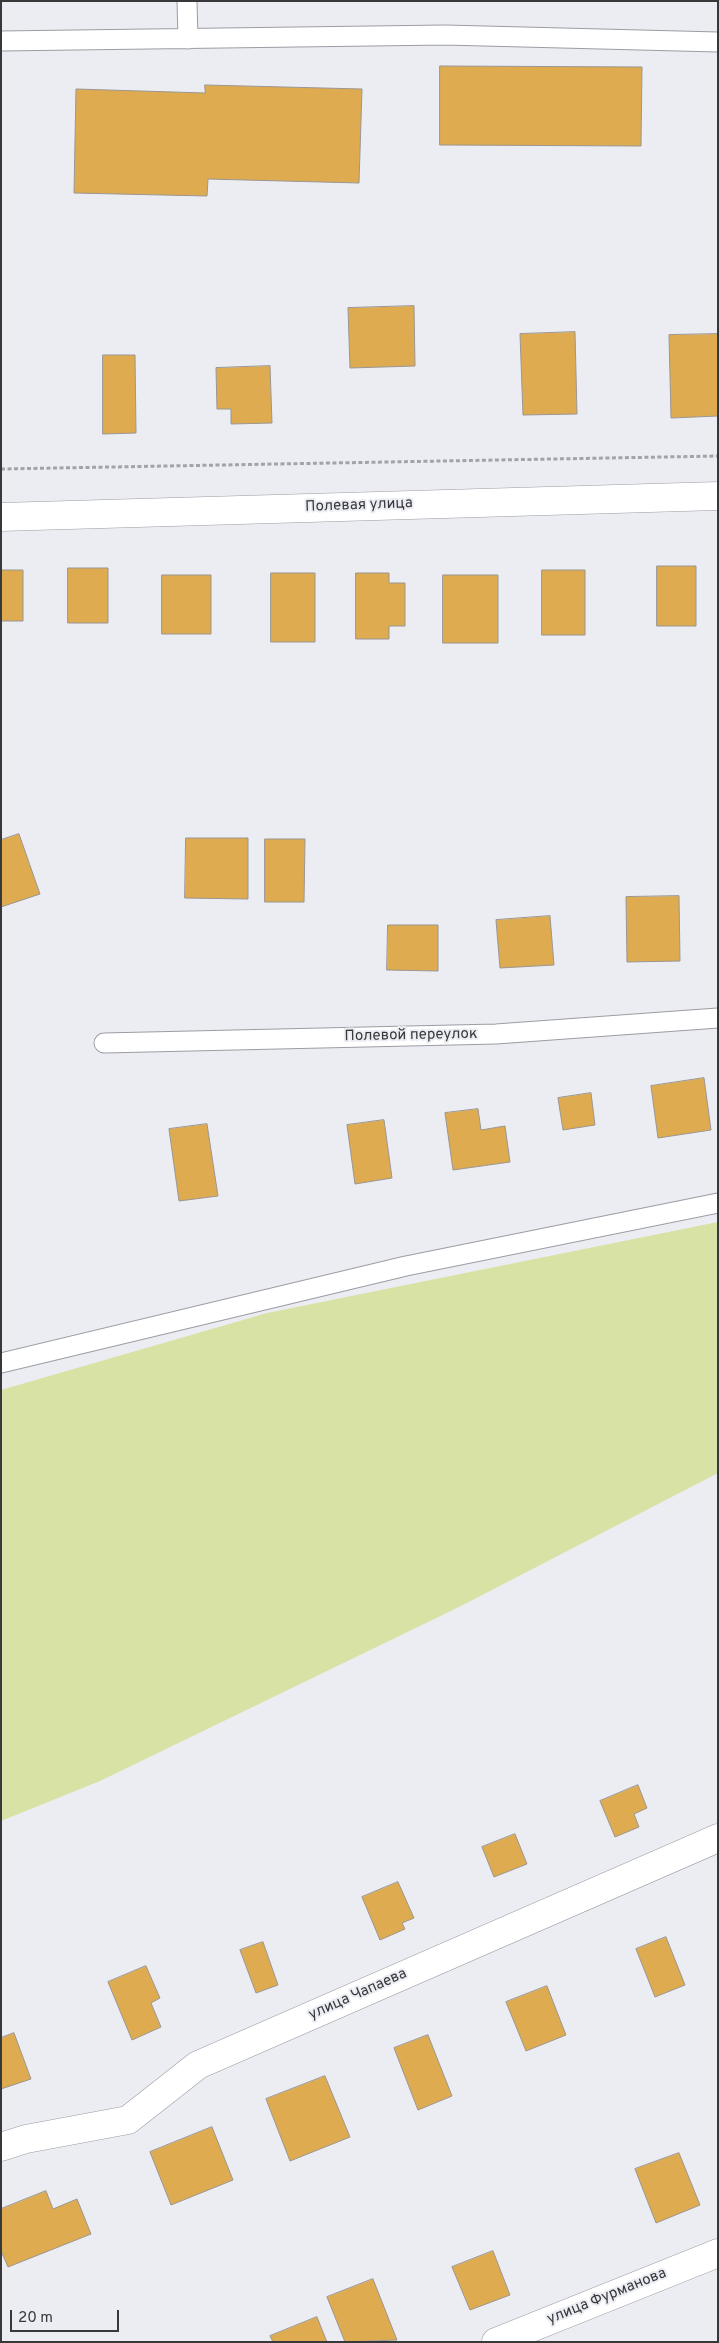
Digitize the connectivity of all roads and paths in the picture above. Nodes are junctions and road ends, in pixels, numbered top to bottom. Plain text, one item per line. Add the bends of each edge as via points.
1 (187, 1) edge
2 (188, 38) junction
3 (1, 41) edge
4 (718, 42) edge
5 (718, 456) edge
6 (1, 469) edge
7 (718, 496) edge
8 (1, 517) edge
9 (718, 1018) edge
10 (104, 1043) dead end
11 (718, 1203) edge
12 (1, 1363) edge
13 (718, 1838) edge
14 (1, 2147) edge
15 (718, 2253) edge
16 (496, 2342) edge

1 - 2 lane
2 - 3 lane
2 - 4 lane via 445,35
5 - 6 path
7 - 8 street, Полевая улица
9 - 10 lane, Полевой переулок via 496,1034
11 - 12 lane via 406,1266
13 - 14 street, улица Чапаева via 198,2065 128,2120 26,2139
15 - 16 street, улица Фурманова

